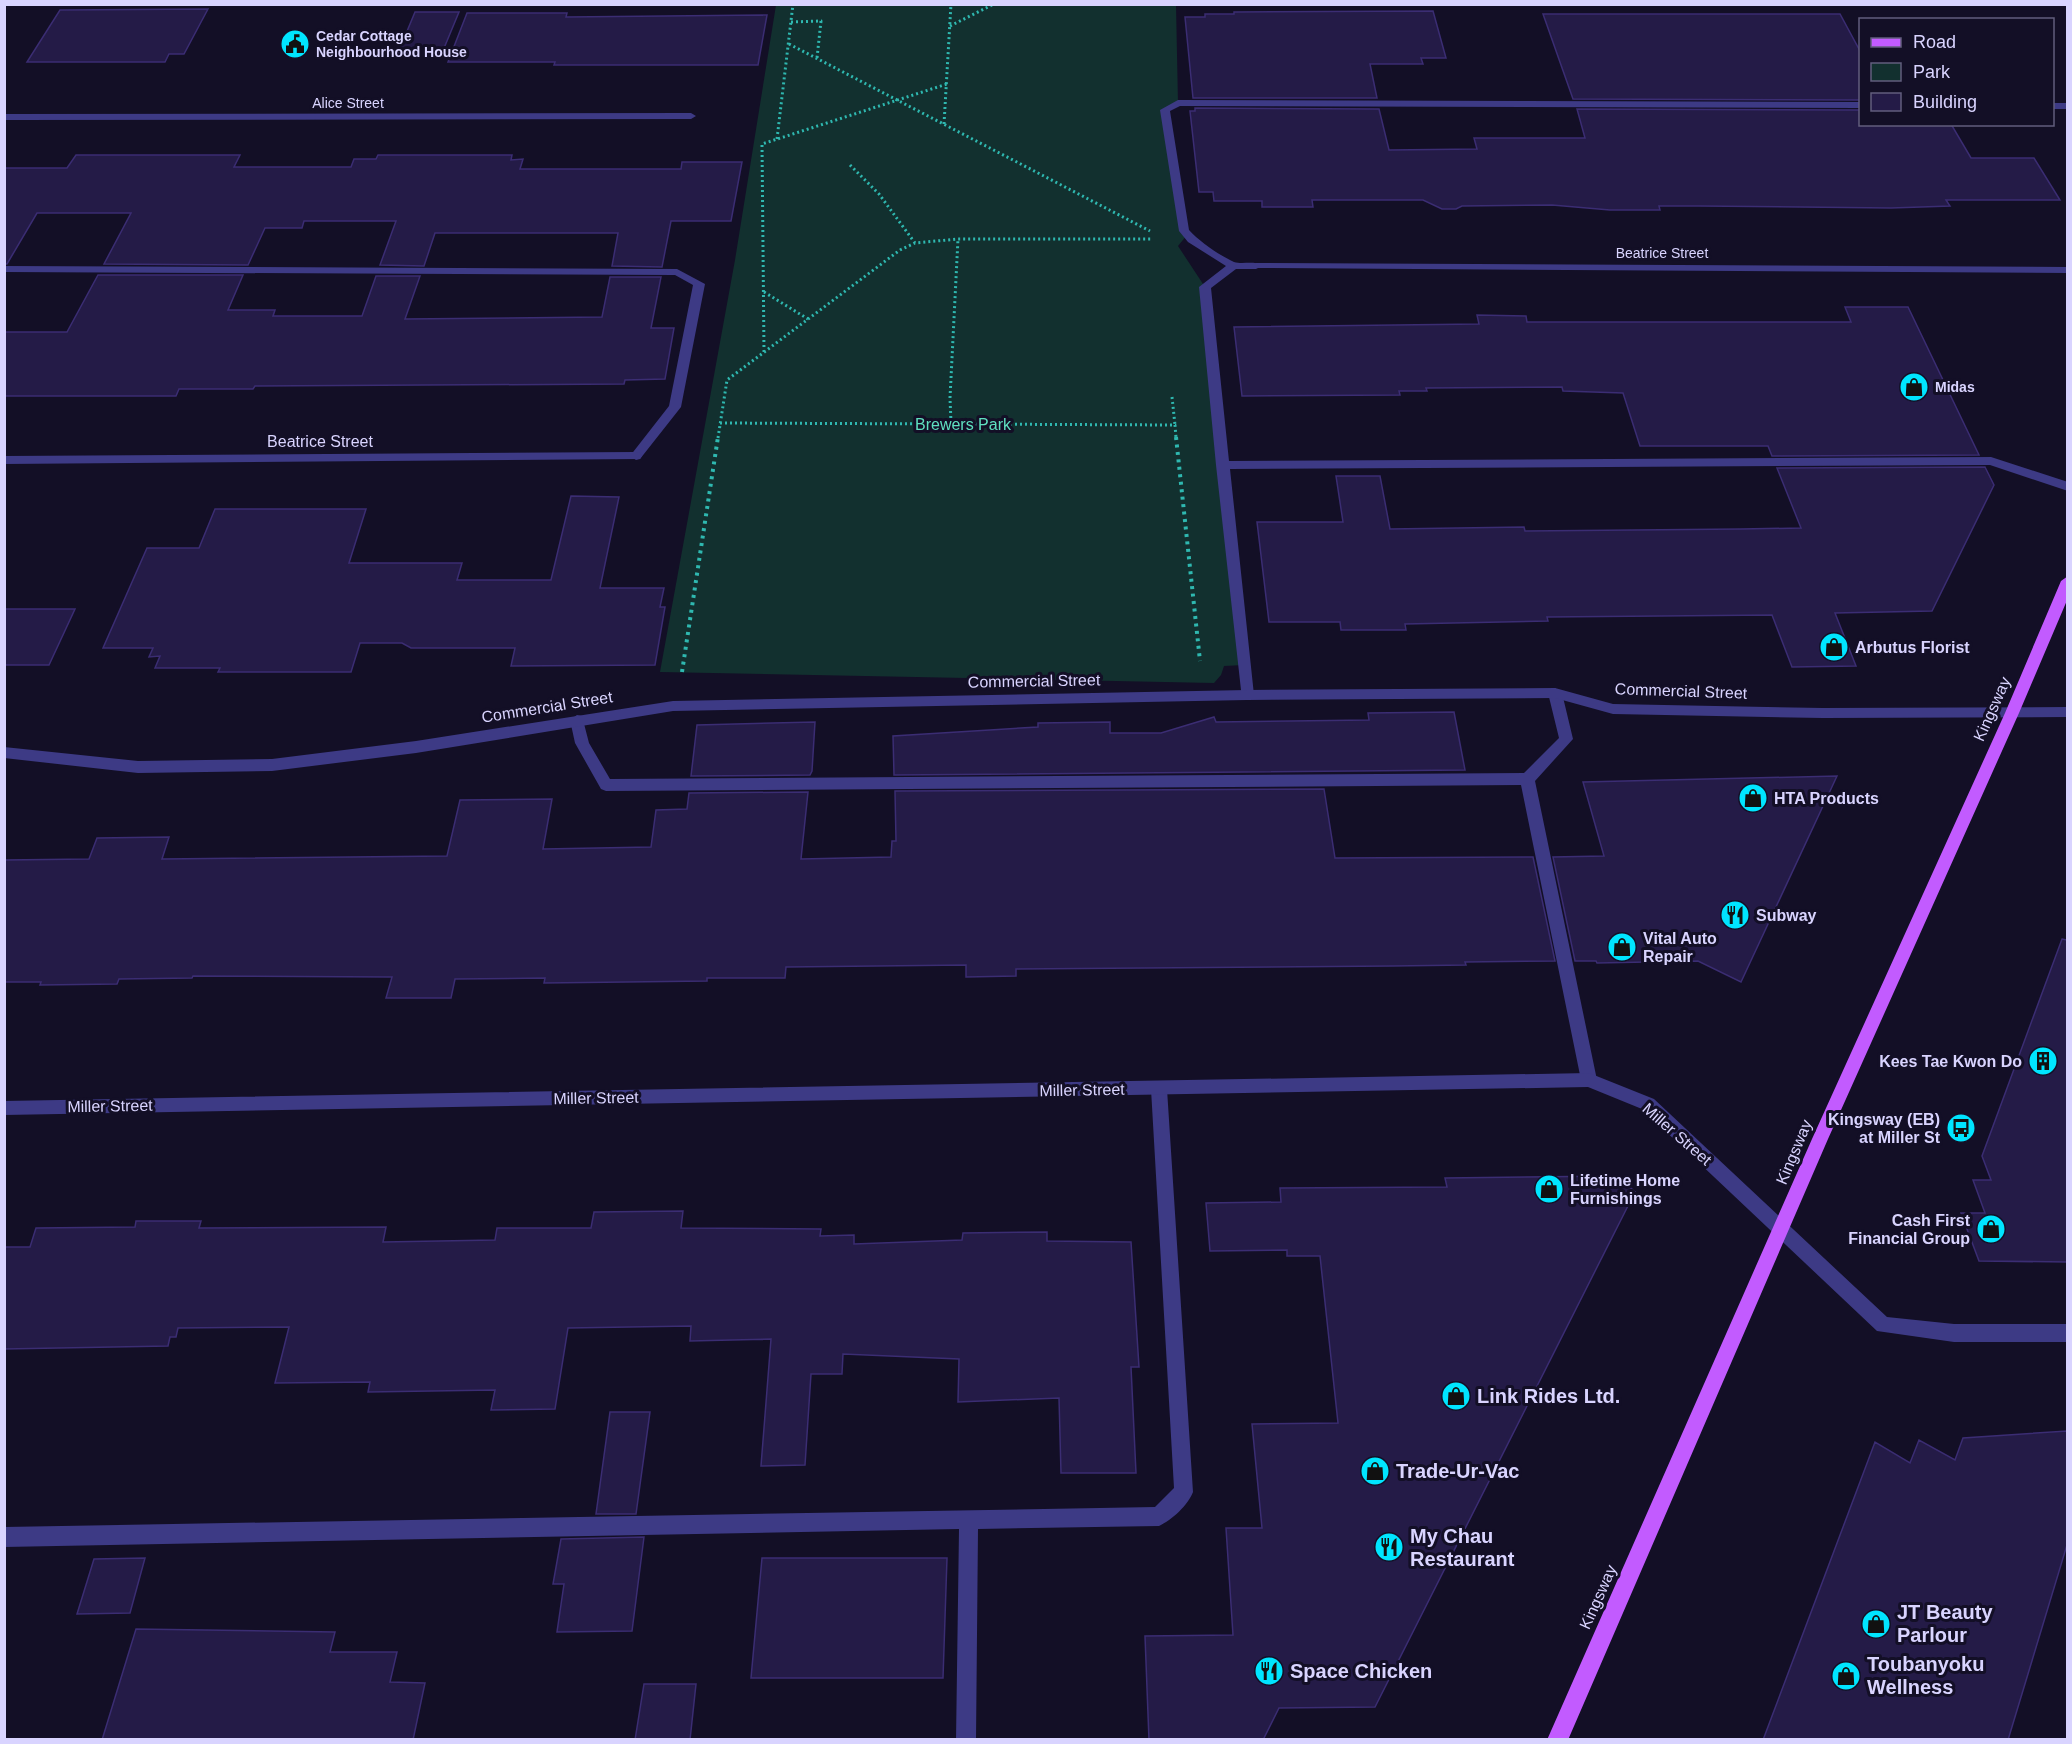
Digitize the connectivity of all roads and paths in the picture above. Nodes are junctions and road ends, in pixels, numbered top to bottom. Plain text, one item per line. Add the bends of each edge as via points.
1 (793, 4) edge
2 (951, 4) edge
3 (994, 4) edge
4 (791, 22) junction
5 (950, 27) junction
6 (789, 44) junction
7 (817, 58) junction
8 (947, 84) junction
9 (897, 100) junction
10 (1859, 105) edge
11 (691, 116) dead end
12 (4, 117) edge
13 (944, 124) junction
14 (777, 139) junction
15 (850, 165) dead end
16 (958, 239) junction
17 (1166, 239) junction
18 (1192, 240) junction
19 (915, 243) junction
20 (1233, 266) junction
21 (4, 269) edge
22 (2067, 270) edge
23 (764, 291) junction
24 (808, 320) junction
25 (764, 352) junction
26 (1172, 397) dead end
27 (720, 423) junction
28 (951, 423) junction
29 (1175, 425) junction
30 (4, 460) edge
31 (1222, 465) junction
32 (2067, 487) edge
33 (2067, 581) edge
34 (1201, 664) dead end
35 (682, 674) dead end
36 (1555, 693) junction
37 (1247, 695) junction
38 (2067, 712) edge
39 (2012, 713) junction
40 (577, 720) junction
41 (4, 752) edge
42 (1527, 779) junction
43 (1589, 1080) junction
44 (1159, 1089) junction
45 (4, 1108) edge
46 (1781, 1230) junction
47 (2067, 1333) edge
48 (969, 1520) junction
49 (4, 1537) edge
50 (966, 1740) edge
51 (1557, 1740) edge

1 - 4 path
2 - 5 path
3 - 5 path
4 - 6 path
4 - 7 path via 821,21
5 - 8 path
6 - 7 path
6 - 14 path
7 - 9 path
8 - 9 path
8 - 13 path
9 - 13 path
9 - 14 path
10 - 18 street via 1178,102 1165,110 1184,231
11 - 12 street, Alice Street
13 - 17 path
14 - 23 path via 762,144
15 - 19 path via 879,194
16 - 17 path
16 - 19 path
16 - 28 path
17 - 18 path
18 - 20 street
19 - 24 path via 900,250
20 - 22 street, Beatrice Street
20 - 31 street via 1205,287
21 - 30 street, Beatrice Street via 677,272 699,284 675,407 636,456
23 - 24 path
23 - 25 path
24 - 25 path
25 - 27 path via 727,380
26 - 29 path
27 - 28 path
27 - 35 path
28 - 29 path
29 - 34 path
31 - 32 street via 1991,461
31 - 37 street
33 - 39 main road, Kingsway
36 - 37 street, Commercial Street
36 - 39 street, Commercial Street via 1613,709
36 - 42 street via 1566,739
37 - 40 street, Commercial Street via 673,706
38 - 39 street, Commercial Street
39 - 46 main road, Kingsway
40 - 41 street, Commercial Street via 416,747 272,765 138,767
40 - 42 street via 582,743 606,784
42 - 43 street
43 - 44 street, Miller Street
43 - 46 street, Miller Street via 1648,1104
44 - 45 street, Miller Street
44 - 48 street via 1184,1492 1159,1516
46 - 47 street, Miller Street via 1883,1325 1954,1333
46 - 51 main road, Kingsway
48 - 49 street
48 - 50 street

